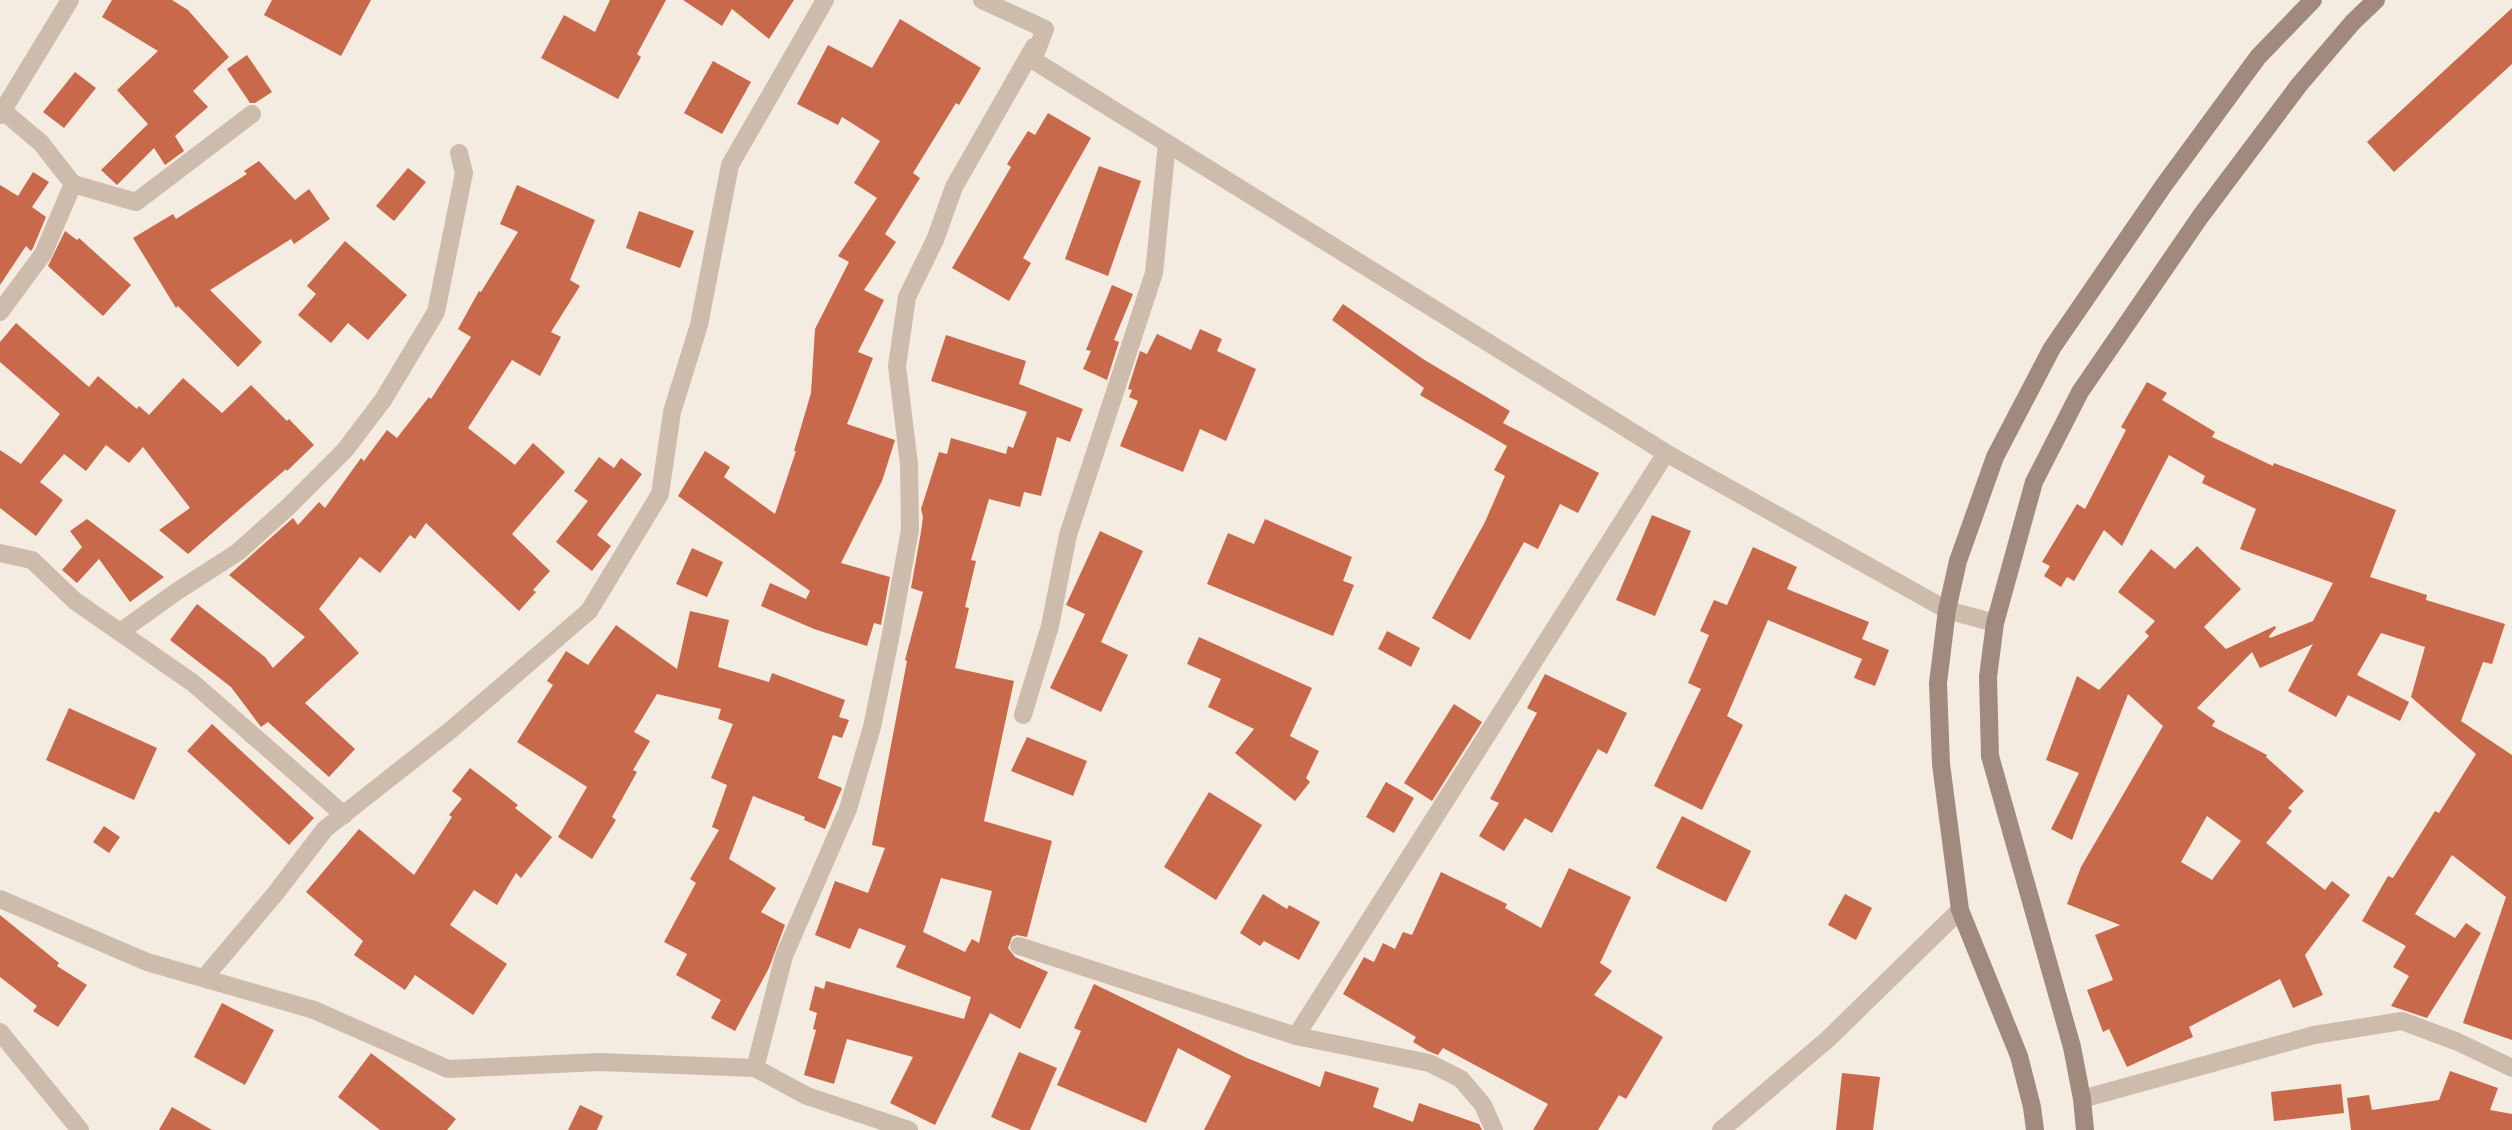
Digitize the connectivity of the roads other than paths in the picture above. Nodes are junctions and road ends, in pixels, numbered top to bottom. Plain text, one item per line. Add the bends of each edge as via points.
1 (70, 0) edge
2 (825, 0) edge
3 (982, 0) edge
4 (2313, 0) edge
5 (2376, 0) edge
6 (1045, 29) junction
7 (1, 113) edge
8 (252, 114) dead end
9 (1167, 144) junction
10 (459, 153) dead end
11 (73, 184) junction
12 (0, 312) edge
13 (1666, 453) junction
14 (0, 552) edge
15 (1947, 610) junction
16 (1995, 623) junction
17 (120, 632) junction
18 (1023, 715) dead end
19 (344, 815) junction
20 (0, 899) edge
21 (1960, 910) junction
22 (1019, 946) dead end
23 (204, 978) junction
24 (0, 1032) edge
25 (1296, 1035) junction
26 (755, 1068) junction
27 (2512, 1068) edge
28 (2082, 1099) junction
29 (80, 1130) edge
30 (909, 1130) edge
31 (1494, 1130) edge
32 (1721, 1130) edge
33 (2035, 1130) edge
34 (2085, 1130) edge

1 - 7 street
2 - 19 street via 730,165 699,325 672,412 660,494 589,611
3 - 6 street
4 - 15 main road via 2258,57 2052,348 1995,457 1958,561
5 - 16 main road via 2299,85 2200,217 2080,392 2034,482
6 - 9 street via 1033,60
6 - 26 street via 954,187 907,297 897,366 909,464 911,530 890,639 872,727 848,809 783,956
7 - 11 street via 41,143
8 - 11 street via 136,202
9 - 13 street
9 - 18 street via 1154,273 1068,535 1050,626
10 - 17 street via 464,173 436,312 383,400 345,450 238,552
11 - 12 street via 43,254
13 - 15 street
13 - 25 street
14 - 17 street via 32,560 75,601
15 - 16 street
15 - 21 main road via 1938,683 1941,764
16 - 28 main road via 1988,677 1990,756 2072,1047
17 - 19 street via 193,683
19 - 23 street via 325,829
20 - 23 street via 147,962
21 - 32 street via 1828,1040
21 - 33 main road via 2019,1056
22 - 25 street
23 - 26 street via 314,1010 448,1069 600,1062
24 - 29 street
25 - 31 street via 1429,1063 1461,1079 1483,1105
26 - 30 street via 807,1097
27 - 28 street via 2402,1021 2314,1035
28 - 34 main road

